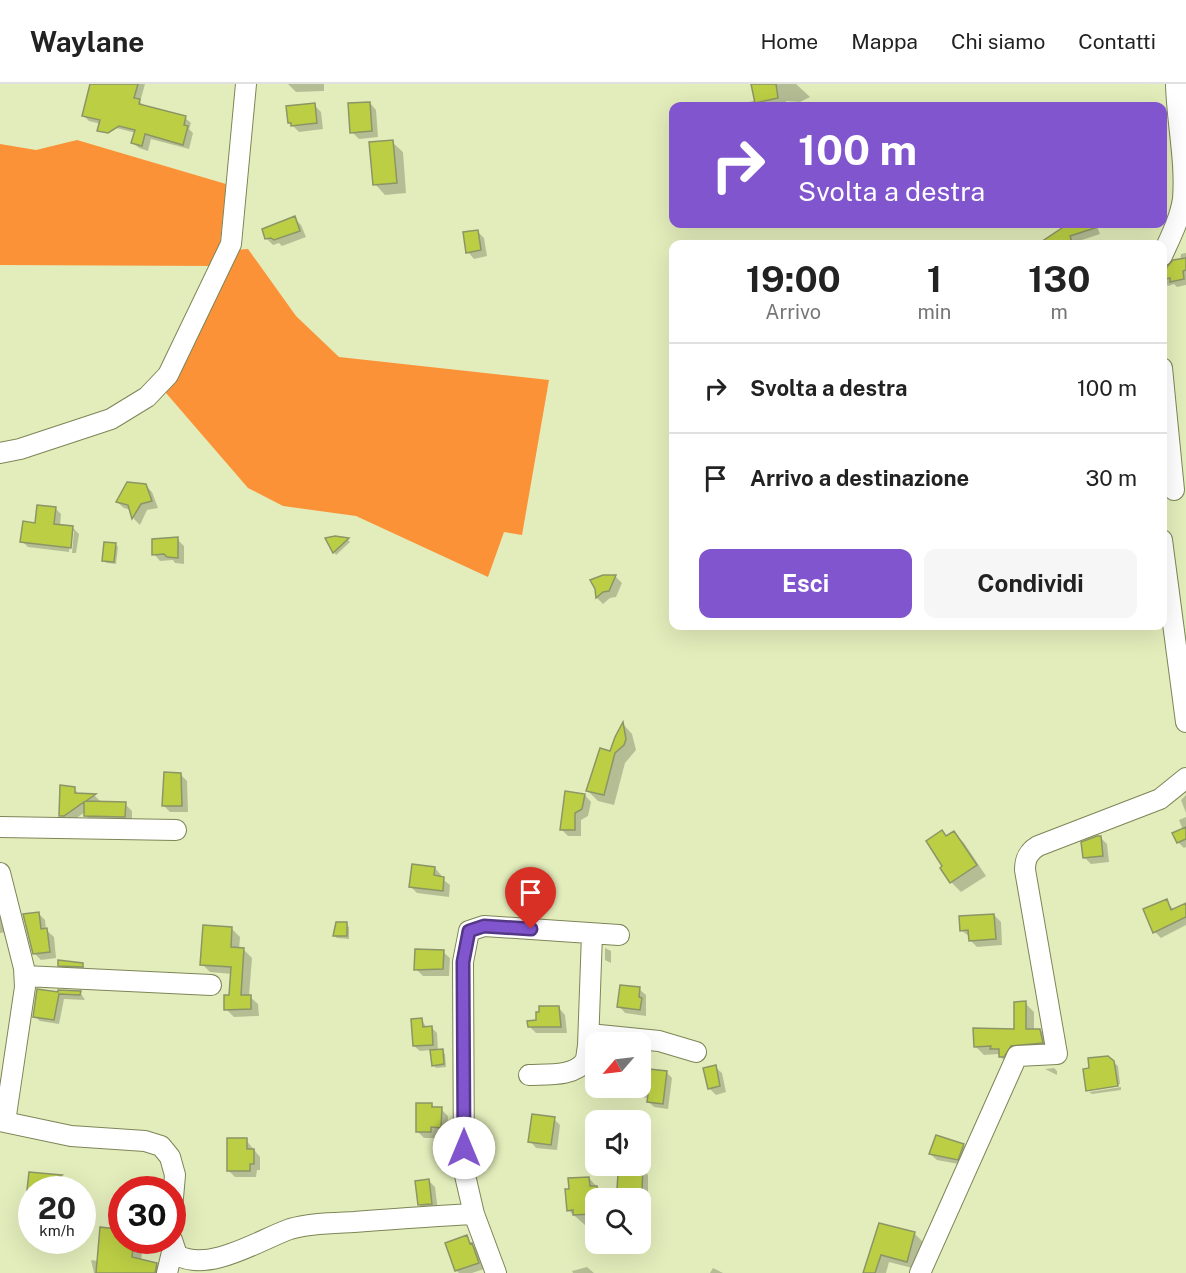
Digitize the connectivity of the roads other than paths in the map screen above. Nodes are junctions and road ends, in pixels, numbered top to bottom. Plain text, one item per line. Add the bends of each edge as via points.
1 (246, 84) edge
2 (1176, 84) edge
3 (1167, 244) edge
4 (1167, 420) edge
5 (0, 453) edge
6 (1174, 493) edge
7 (1167, 578) edge
8 (1186, 722) edge
9 (1186, 778) edge
10 (0, 827) edge
11 (176, 830) dead end
12 (0, 873) edge
13 (592, 934) junction
14 (619, 935) dead end
15 (25, 976) junction
16 (212, 985) dead end
17 (589, 1032) edge
18 (651, 1040) edge
19 (696, 1052) dead end
20 (585, 1060) edge
21 (530, 1075) dead end
22 (2, 1122) edge
23 (175, 1176) edge
24 (474, 1214) junction
25 (171, 1254) edge
26 (177, 1254) edge
27 (167, 1273) edge
28 (496, 1273) edge
29 (920, 1273) edge

1 - 5 street via 231,244 168,375 147,397 111,418
2 - 3 street via 1185,183 1178,218
4 - 6 street
7 - 8 street
9 - 29 street via 1160,799 1030,851 1025,870 1057,1054 1017,1056
10 - 11 street
12 - 15 street
13 - 14 street
13 - 17 street
13 - 24 street via 484,926 469,931 463,962 464,1171
15 - 16 street
15 - 22 street
18 - 19 street
20 - 21 street via 575,1069
22 - 23 street via 70,1136 145,1141 161,1146 170,1157
24 - 26 street via 292,1228 241,1250 195,1261
24 - 28 street
25 - 27 street

